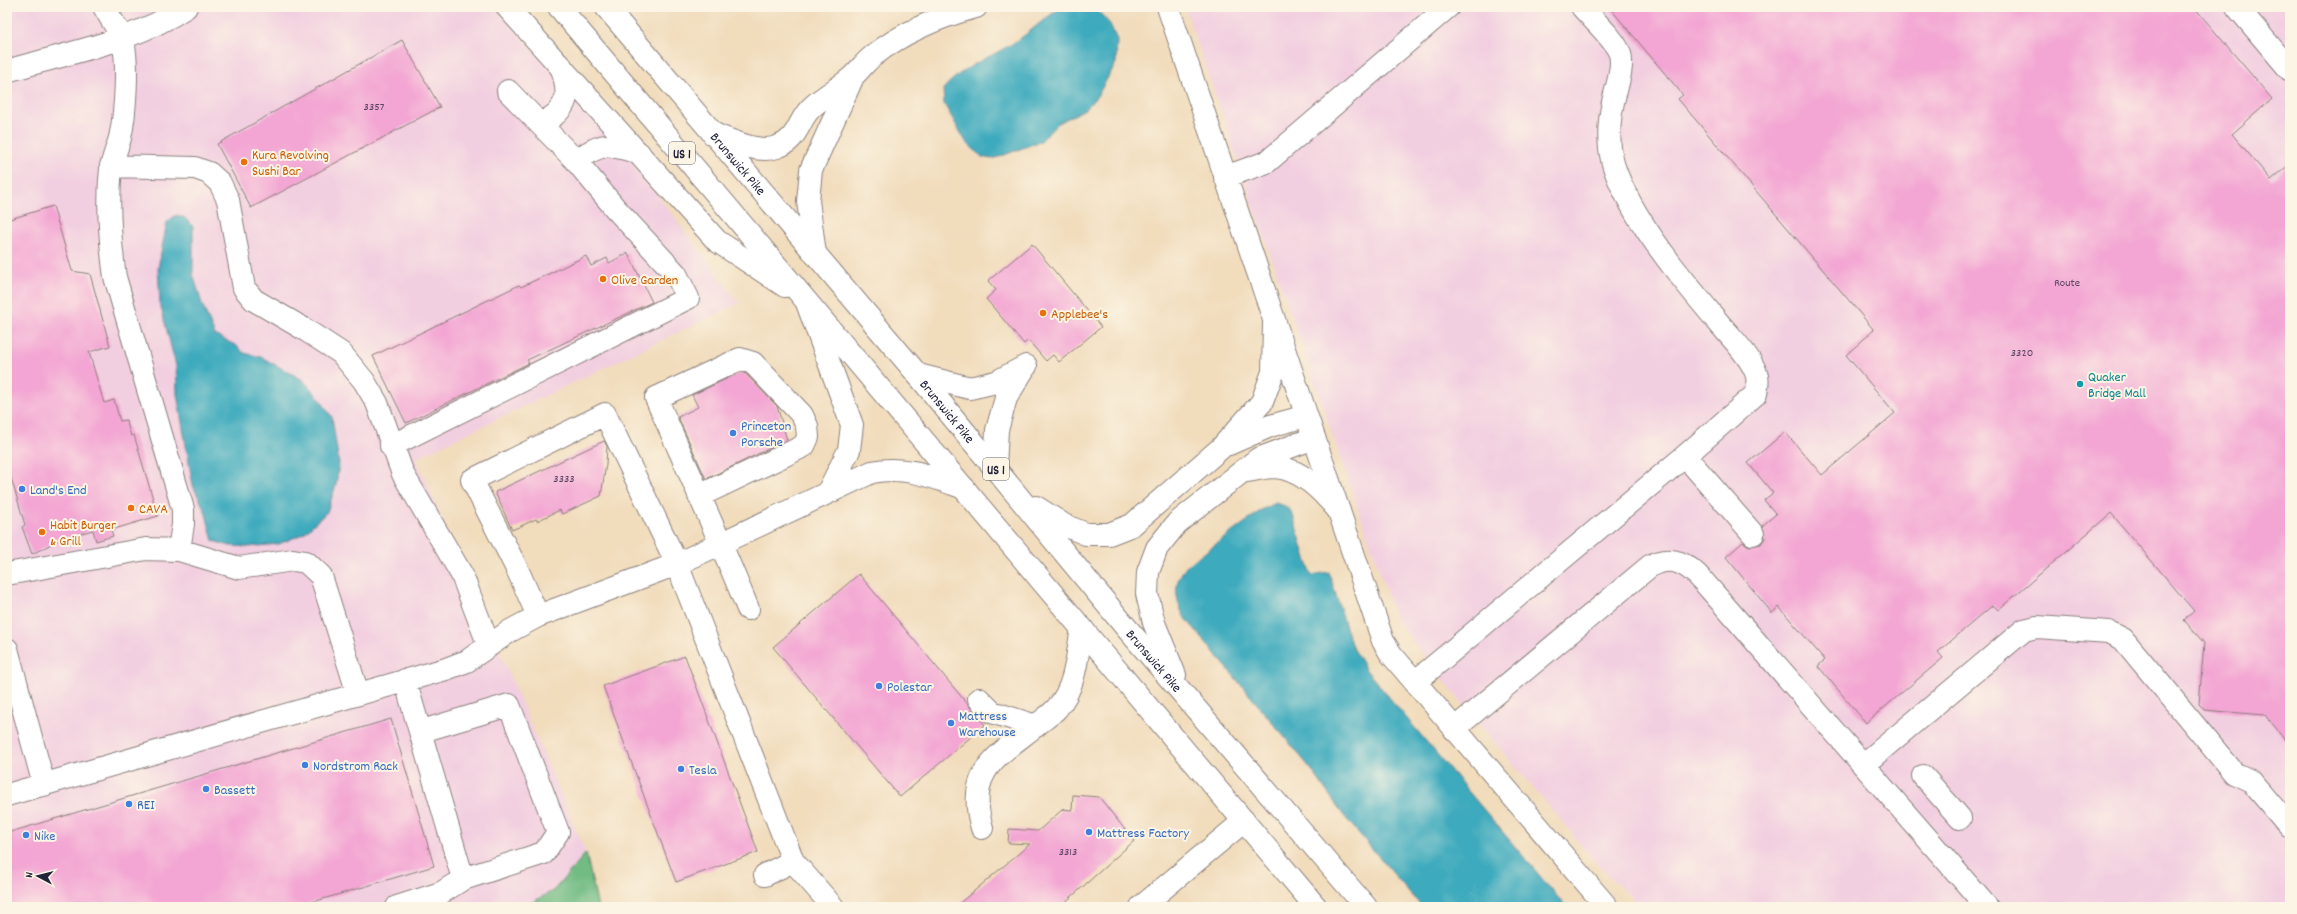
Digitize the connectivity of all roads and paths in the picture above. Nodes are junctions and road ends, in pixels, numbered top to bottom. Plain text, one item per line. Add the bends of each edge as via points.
1 (104, 7) edge
2 (186, 7) edge
3 (507, 7) edge
4 (559, 7) edge
5 (606, 7) edge
6 (976, 7) edge
7 (1168, 7) edge
8 (1448, 7) edge
9 (1582, 7) edge
10 (2237, 7) edge
11 (122, 37) junction
12 (7, 53) edge
13 (31, 64) junction
14 (561, 66) junction
15 (2290, 70) edge
16 (7, 71) edge
17 (852, 77) junction
18 (508, 91) dead end
19 (811, 108) junction
20 (834, 118) junction
21 (541, 124) junction
22 (713, 134) junction
23 (639, 153) junction
24 (576, 161) junction
25 (111, 166) junction
26 (1225, 178) junction
27 (815, 254) junction
28 (806, 300) junction
29 (1274, 324) junction
30 (918, 375) junction
31 (1306, 416) junction
32 (1314, 438) junction
33 (391, 446) junction
34 (1221, 448) junction
35 (1685, 456) junction
36 (995, 467) junction
37 (1239, 472) junction
38 (964, 488) junction
39 (1013, 490) junction
40 (828, 492) junction
41 (700, 496) junction
42 (1338, 511) junction
43 (1753, 534) dead end
44 (722, 544) junction
45 (178, 550) junction
46 (677, 564) junction
47 (7, 574) edge
48 (748, 609) dead end
49 (538, 616) junction
50 (1082, 628) junction
51 (489, 646) junction
52 (7, 649) edge
53 (405, 680) junction
54 (1415, 682) junction
55 (1181, 692) junction
56 (358, 694) junction
57 (979, 699) dead end
58 (1036, 726) junction
59 (1454, 729) junction
60 (422, 731) junction
61 (1863, 765) junction
62 (1923, 776) dead end
63 (44, 785) junction
64 (7, 795) edge
65 (1960, 818) dead end
66 (1244, 821) junction
67 (2290, 827) edge
68 (982, 828) dead end
69 (793, 861) junction
70 (765, 875) dead end
71 (463, 879) junction
72 (397, 907) edge
73 (833, 907) edge
74 (1141, 907) edge
75 (1316, 907) edge
76 (1366, 907) edge
77 (1607, 907) edge
78 (1987, 907) edge

1 - 11 main road
2 - 11 main road via 160,22
3 - 14 main road
4 - 28 main road, US 1
5 - 22 main road, Brunswick Pike / US 1
6 - 17 main road via 922,26 891,42 871,57
7 - 26 main road
8 - 26 main road via 1267,162
9 - 35 main road via 1620,55 1620,75 1609,126 1608,145 1618,179 1635,212 1665,259 1738,346 1756,372 1757,388 1751,399
10 - 15 main road
11 - 13 main road
11 - 25 main road via 126,73 125,98 120,138
12 - 13 main road
13 - 16 main road
14 - 21 main road via 567,85 567,97 560,112
14 - 23 main road
17 - 19 main road
17 - 20 main road
18 - 21 main road
19 - 20 main road
19 - 22 main road via 796,134 778,147 752,147
20 - 27 main road via 817,152 808,188
21 - 24 main road
22 - 27 main road, Brunswick Pike / US 1
23 - 24 main road via 620,146 603,146 593,149
23 - 28 main road via 717,241
24 - 33 main road via 614,208 676,274 688,298
25 - 33 main road via 195,168 209,173 220,183 229,207 244,288 254,300 304,329 351,362 377,403
25 - 45 main road via 111,249 115,277 183,509
26 - 29 main road
27 - 30 main road, Brunswick Pike / US 1
28 - 38 main road, US 1
28 - 40 main road via 852,425 849,450
29 - 31 main road
29 - 34 main road via 1275,360 1267,392 1262,402
30 - 36 main road, Brunswick Pike / US 1
30 - 36 main road via 970,388 996,382 1026,366 1006,398 998,430
31 - 32 main road
31 - 34 main road via 1270,426
32 - 37 main road via 1262,456
32 - 42 main road
33 - 51 main road via 413,494 462,575
34 - 39 main road via 1132,525 1109,534 1086,534 1064,526
35 - 43 main road
35 - 54 main road
36 - 39 main road, Brunswick Pike / US 1
37 - 42 main road via 1271,467 1287,470 1317,487
37 - 55 main road via 1171,529 1159,544 1151,562 1146,589 1148,605
38 - 40 main road via 926,474 887,469 872,472
38 - 50 main road, US 1
39 - 55 main road, Brunswick Pike / US 1
40 - 44 main road
41 - 41 main road via 656,398 740,359 753,363 802,415 808,437 804,446
41 - 44 main road
42 - 54 main road via 1383,641
44 - 46 main road
44 - 48 main road
45 - 47 main road via 146,549
45 - 56 main road via 239,568 293,560 306,562 321,576
46 - 49 main road
46 - 49 main road via 606,414 472,480
46 - 69 main road
49 - 51 main road
50 - 58 main road via 1073,677 1065,697 1057,709
50 - 66 main road, US 1
51 - 53 main road via 467,661
52 - 63 main road
53 - 56 main road
53 - 60 main road
54 - 59 main road
55 - 76 main road, Brunswick Pike / US 1
56 - 63 main road
57 - 58 main road via 992,712
58 - 68 main road via 994,760 981,776 977,793
59 - 61 main road via 1650,566 1672,561 1685,564 1696,573
59 - 77 main road
60 - 71 main road
60 - 71 main road via 509,705 558,832 544,853
61 - 67 main road via 2024,630 2037,627 2111,632 2123,639 2234,773 2254,783
61 - 78 main road
62 - 65 main road
63 - 64 main road
66 - 74 main road
66 - 75 main road, US 1
69 - 70 main road
69 - 73 main road
71 - 72 main road via 441,893

